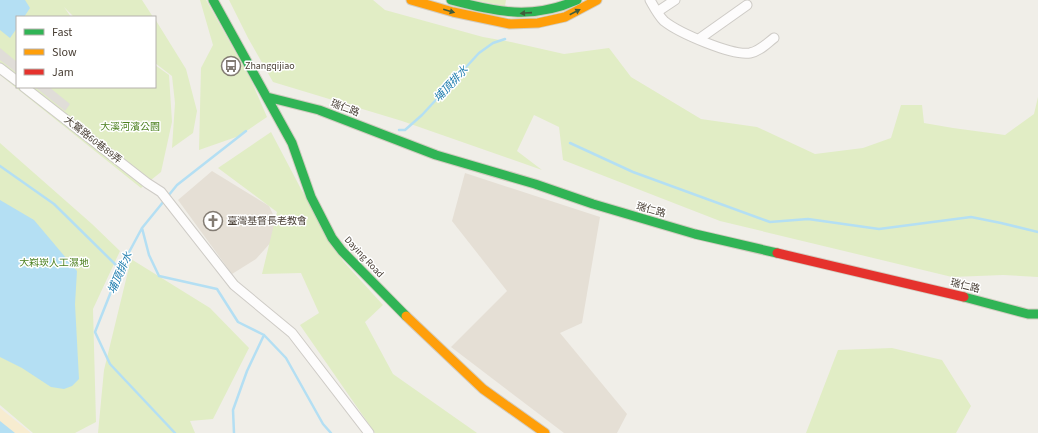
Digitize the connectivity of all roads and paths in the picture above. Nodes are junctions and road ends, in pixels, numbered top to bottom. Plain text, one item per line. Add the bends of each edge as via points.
1 (213, 0) edge
2 (411, 0) edge
3 (451, 0) edge
4 (577, 0) edge
5 (597, 0) edge
6 (650, 0) edge
7 (675, 0) edge
8 (747, 5) dead end
9 (657, 12) junction
10 (774, 38) dead end
11 (699, 39) junction
12 (0, 68) edge
13 (16, 80) edge
14 (25, 88) edge
15 (267, 97) junction
16 (1038, 314) edge
17 (369, 433) edge
18 (545, 433) edge

1 - 15 street, Daying Road
2 -> 5 street via 510,24 538,23 565,17
4 -> 3 street via 546,11 517,13 471,6
6 - 9 street
7 - 9 street
8 - 11 street
9 - 11 street via 663,20
10 - 11 street via 760,50 749,53 728,50
12 - 13 street
14 - 17 street, 大鶯路60巷89弄 via 161,192 234,285 292,333
15 - 16 street, 瑞仁路 via 319,110 436,155 695,234 950,293 1028,314
15 - 18 street, Daying Road via 292,143 311,197 332,238 342,251 395,306 483,389

